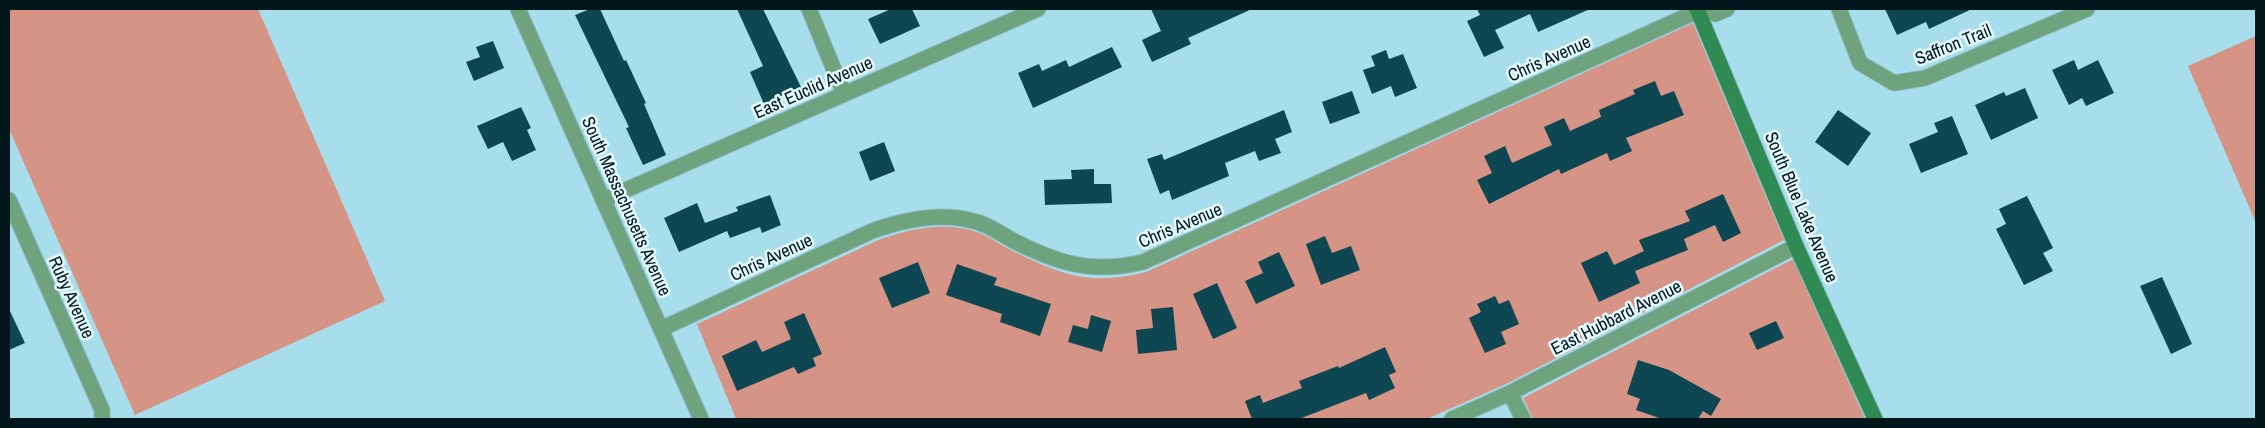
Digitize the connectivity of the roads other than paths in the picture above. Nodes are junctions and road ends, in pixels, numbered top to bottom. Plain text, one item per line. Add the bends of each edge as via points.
1 (518, 9) edge
2 (809, 9) edge
3 (1038, 9) edge
4 (1701, 9) edge
5 (1727, 9) edge
6 (1839, 9) edge
7 (2087, 9) edge
8 (844, 94) junction
9 (9, 200) edge
10 (603, 200) junction
11 (1796, 246) junction
12 (661, 329) junction
13 (1510, 393) junction
14 (102, 414) edge
15 (701, 419) edge
16 (1452, 419) edge
17 (1523, 419) edge
18 (1875, 419) edge

1 - 10 street, South Massachusetts Avenue
2 - 8 street
3 - 8 street, East Euclid Avenue
4 - 5 street, Chris Avenue via 1715,14
4 - 11 main road, South Blue Lake Avenue
4 - 12 street, Chris Avenue via 1143,262 1120,268 1074,266 1052,260 978,222 948,217 915,219 872,231
6 - 7 street, Saffron Trail via 1860,63 1894,83 1925,78
8 - 10 street, East Euclid Avenue
9 - 14 street, Ruby Avenue
10 - 12 street, South Massachusetts Avenue
11 - 13 street, East Hubbard Avenue
11 - 18 main road, South Blue Lake Avenue
12 - 15 street, South Massachusetts Avenue
13 - 16 street, East Hubbard Avenue
13 - 17 street

